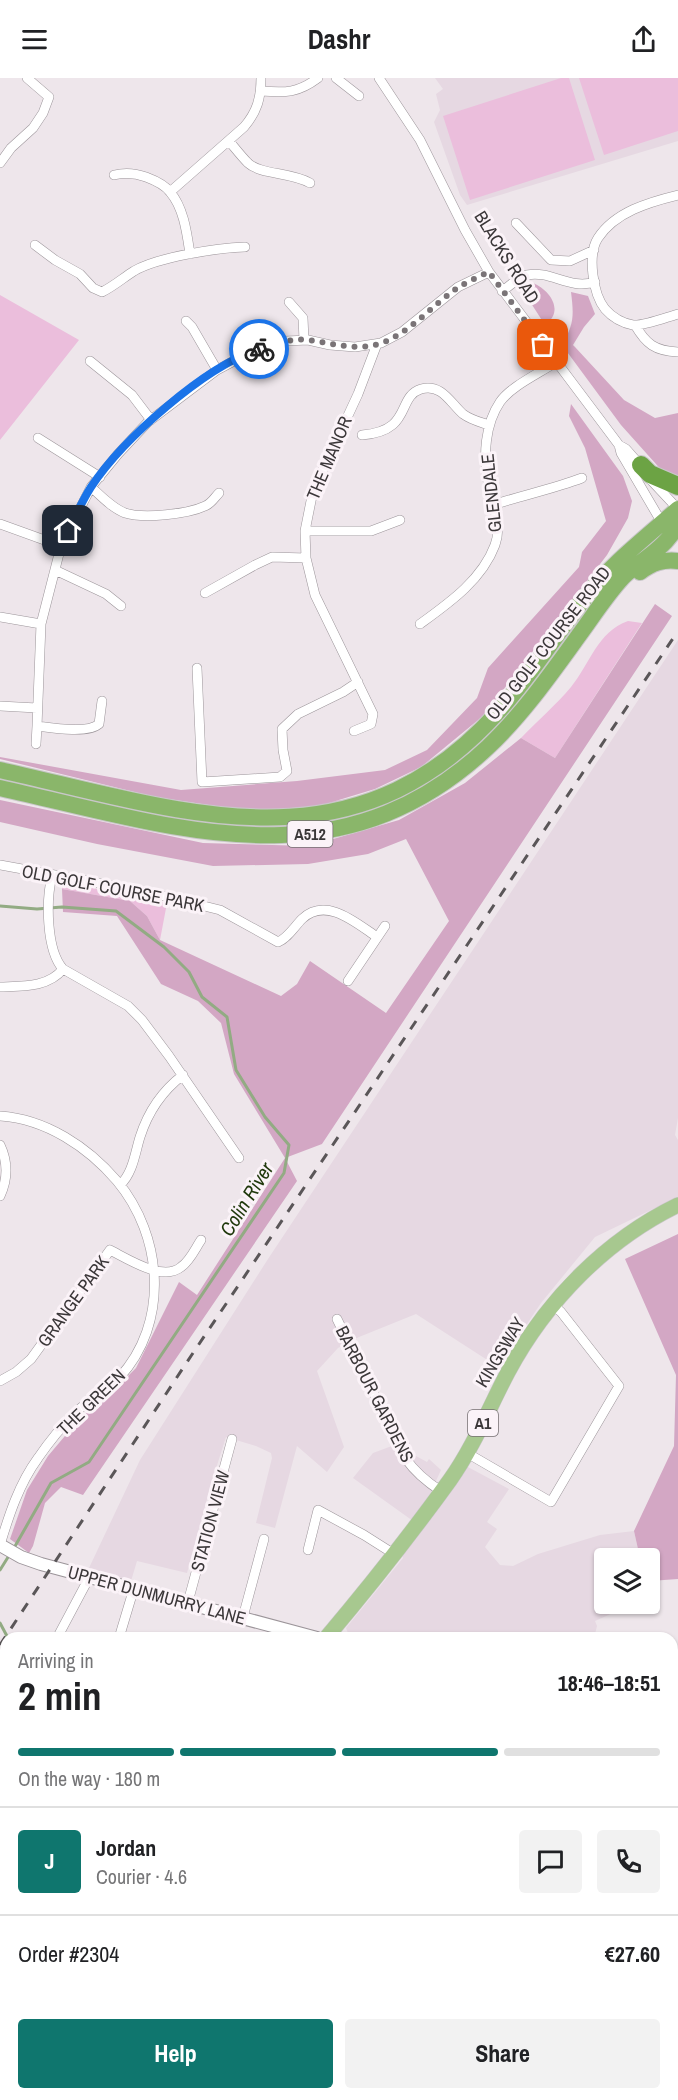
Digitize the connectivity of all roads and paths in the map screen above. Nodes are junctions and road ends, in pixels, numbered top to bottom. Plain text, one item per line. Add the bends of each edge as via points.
1 (27, 78) edge
2 (261, 78) edge
3 (318, 78) edge
4 (336, 78) edge
5 (379, 78) edge
6 (261, 91) junction
7 (359, 96) dead end
8 (229, 141) junction
9 (0, 164) edge
10 (114, 175) dead end
11 (310, 183) dead end
12 (170, 192) junction
13 (678, 195) edge
14 (516, 223) dead end
15 (35, 245) dead end
16 (245, 247) dead end
17 (594, 249) junction
18 (190, 254) junction
19 (489, 272) junction
20 (595, 282) junction
21 (502, 291) junction
22 (289, 302) dead end
23 (678, 314) edge
24 (186, 321) dead end
25 (635, 325) junction
26 (304, 340) junction
27 (377, 344) junction
28 (678, 352) edge
29 (90, 361) dead end
30 (556, 362) junction
31 (216, 370) junction
32 (151, 420) junction
33 (489, 425) junction
34 (362, 435) dead end
35 (38, 438) dead end
36 (619, 445) junction
37 (641, 465) junction
38 (99, 477) junction
39 (582, 478) dead end
40 (678, 486) edge
41 (91, 487) junction
42 (219, 493) dead end
43 (493, 505) junction
44 (678, 509) edge
45 (400, 520) dead end
46 (0, 524) edge
47 (305, 531) junction
48 (671, 533) edge
49 (61, 546) junction
50 (306, 558) junction
51 (678, 561) edge
52 (55, 570) junction
53 (205, 593) dead end
54 (121, 606) dead end
55 (599, 608) junction
56 (0, 617) edge
57 (41, 624) junction
58 (420, 624) dead end
59 (197, 668) dead end
60 (358, 682) junction
61 (102, 701) dead end
62 (38, 704) junction
63 (0, 706) edge
64 (37, 726) junction
65 (354, 732) dead end
66 (36, 744) dead end
67 (0, 770) edge
68 (0, 788) edge
69 (0, 865) edge
70 (52, 876) junction
71 (385, 926) dead end
72 (377, 937) junction
73 (63, 969) junction
74 (348, 981) dead end
75 (0, 987) edge
76 (183, 1075) junction
77 (0, 1116) edge
78 (0, 1145) edge
79 (239, 1158) dead end
80 (120, 1185) junction
81 (0, 1196) edge
82 (678, 1205) edge
83 (201, 1240) dead end
84 (154, 1270) junction
85 (553, 1305) junction
86 (337, 1319) dead end
87 (0, 1381) edge
88 (232, 1439) dead end
89 (467, 1453) junction
90 (441, 1491) junction
91 (264, 1539) dead end
92 (2, 1546) edge
93 (308, 1550) dead end
94 (394, 1554) junction
95 (90, 1576) junction
96 (135, 1588) junction
97 (188, 1602) junction
98 (243, 1617) junction
99 (60, 1632) edge
100 (121, 1632) edge
101 (295, 1632) edge
102 (331, 1632) edge

1 - 9 street via 49,97 33,128
2 - 6 street
3 - 6 street via 289,93
4 - 7 street
5 - 19 street, BLACKS ROAD via 420,140
6 - 8 street via 251,118
8 - 11 street via 249,164 262,171 300,177
8 - 12 street
10 - 12 street via 138,174
12 - 18 street via 183,218
13 - 17 street via 636,207 612,223 597,239
14 - 17 street via 551,260 570,261
15 - 18 street via 102,292 153,263
16 - 18 street
17 - 20 street
19 - 21 street, BLACKS ROAD
19 - 27 street via 458,287 402,332
20 - 21 street via 572,284 528,275
20 - 25 street via 605,308 620,321
21 - 30 street, BLACKS ROAD
22 - 26 street via 303,318
23 - 25 street
24 - 31 street
25 - 28 street via 647,343
26 - 27 street via 354,347
26 - 31 street via 286,341 249,353
27 - 47 street, THE MANOR via 313,491
29 - 32 street via 132,395
30 - 33 street, GLENDALE via 501,400
30 - 36 street, BLACKS ROAD
31 - 32 street
32 - 38 street
33 - 34 street via 465,415 439,390 424,388 414,393 394,426
33 - 43 street, GLENDALE via 486,464
35 - 38 street
36 - 37 street, BLACKS ROAD
36 - 48 street, BLACKS ROAD
37 - 40 highway via 650,474
37 - 44 street, BLACKS ROAD
38 - 41 street
39 - 43 street
41 - 42 street via 123,512 140,516 207,506
41 - 49 street
43 - 58 street, GLENDALE via 498,531 485,566 464,589
44 - 48 highway, OLD GOLF COURSE ROAD / A512
45 - 47 street via 371,531
46 - 49 street
47 - 50 street, THE MANOR
48 - 55 highway, OLD GOLF COURSE ROAD / A512 via 623,577
48 - 67 highway, OLD GOLF COURSE ROAD / A512 via 610,568 516,692 475,736 425,775 374,800 311,816 221,816
49 - 52 street
50 - 53 street via 272,558
50 - 60 street, THE MANOR via 315,595
51 - 55 highway, A512 via 665,560 647,567
52 - 54 street via 106,594
52 - 57 street
55 - 68 highway, OLD GOLF COURSE ROAD / A512 via 531,700 489,746 436,788 363,823 288,836 218,833
56 - 57 street
57 - 62 street
59 - 60 street via 202,782 280,777 287,771 282,729 298,714
60 - 65 street, THE MANOR via 373,714 370,724
61 - 64 street via 95,728
62 - 63 street
62 - 64 street
64 - 66 street
69 - 70 street, OLD GOLF COURSE PARK
70 - 72 street, OLD GOLF COURSE PARK via 210,907 278,942 309,913 322,910 346,916
70 - 73 street via 48,894 52,949
71 - 72 street
72 - 74 street
73 - 75 street via 42,983
73 - 76 street via 128,1006
76 - 79 street
76 - 80 street via 155,1104 130,1170
77 - 80 street, THE GREEN via 30,1122 66,1138 101,1164
78 - 81 street via 7,1172
80 - 84 street, THE GREEN via 142,1219
82 - 85 main road, KINGSWAY / A1 via 619,1240
83 - 84 street via 181,1268 167,1273
84 - 87 street, GRANGE PARK via 110,1250 31,1359
84 - 92 street, THE GREEN via 149,1319 138,1352 118,1379 77,1411 36,1460 18,1492
85 - 89 main road, KINGSWAY / A1 via 513,1363
85 - 89 street via 619,1386 551,1502
86 - 90 street, BARBOUR GARDENS via 401,1454
88 - 97 street, STATION VIEW
89 - 90 main road, KINGSWAY / A1
90 - 94 main road, KINGSWAY / A1
91 - 98 street
92 - 95 street, UPPER DUNMURRY LANE via 21,1557
93 - 94 street via 318,1510
94 - 102 main road, KINGSWAY / A1
95 - 96 street, UPPER DUNMURRY LANE
95 - 99 street
96 - 97 street, UPPER DUNMURRY LANE
96 - 100 street
97 - 98 street, UPPER DUNMURRY LANE
98 - 101 street, UPPER DUNMURRY LANE

